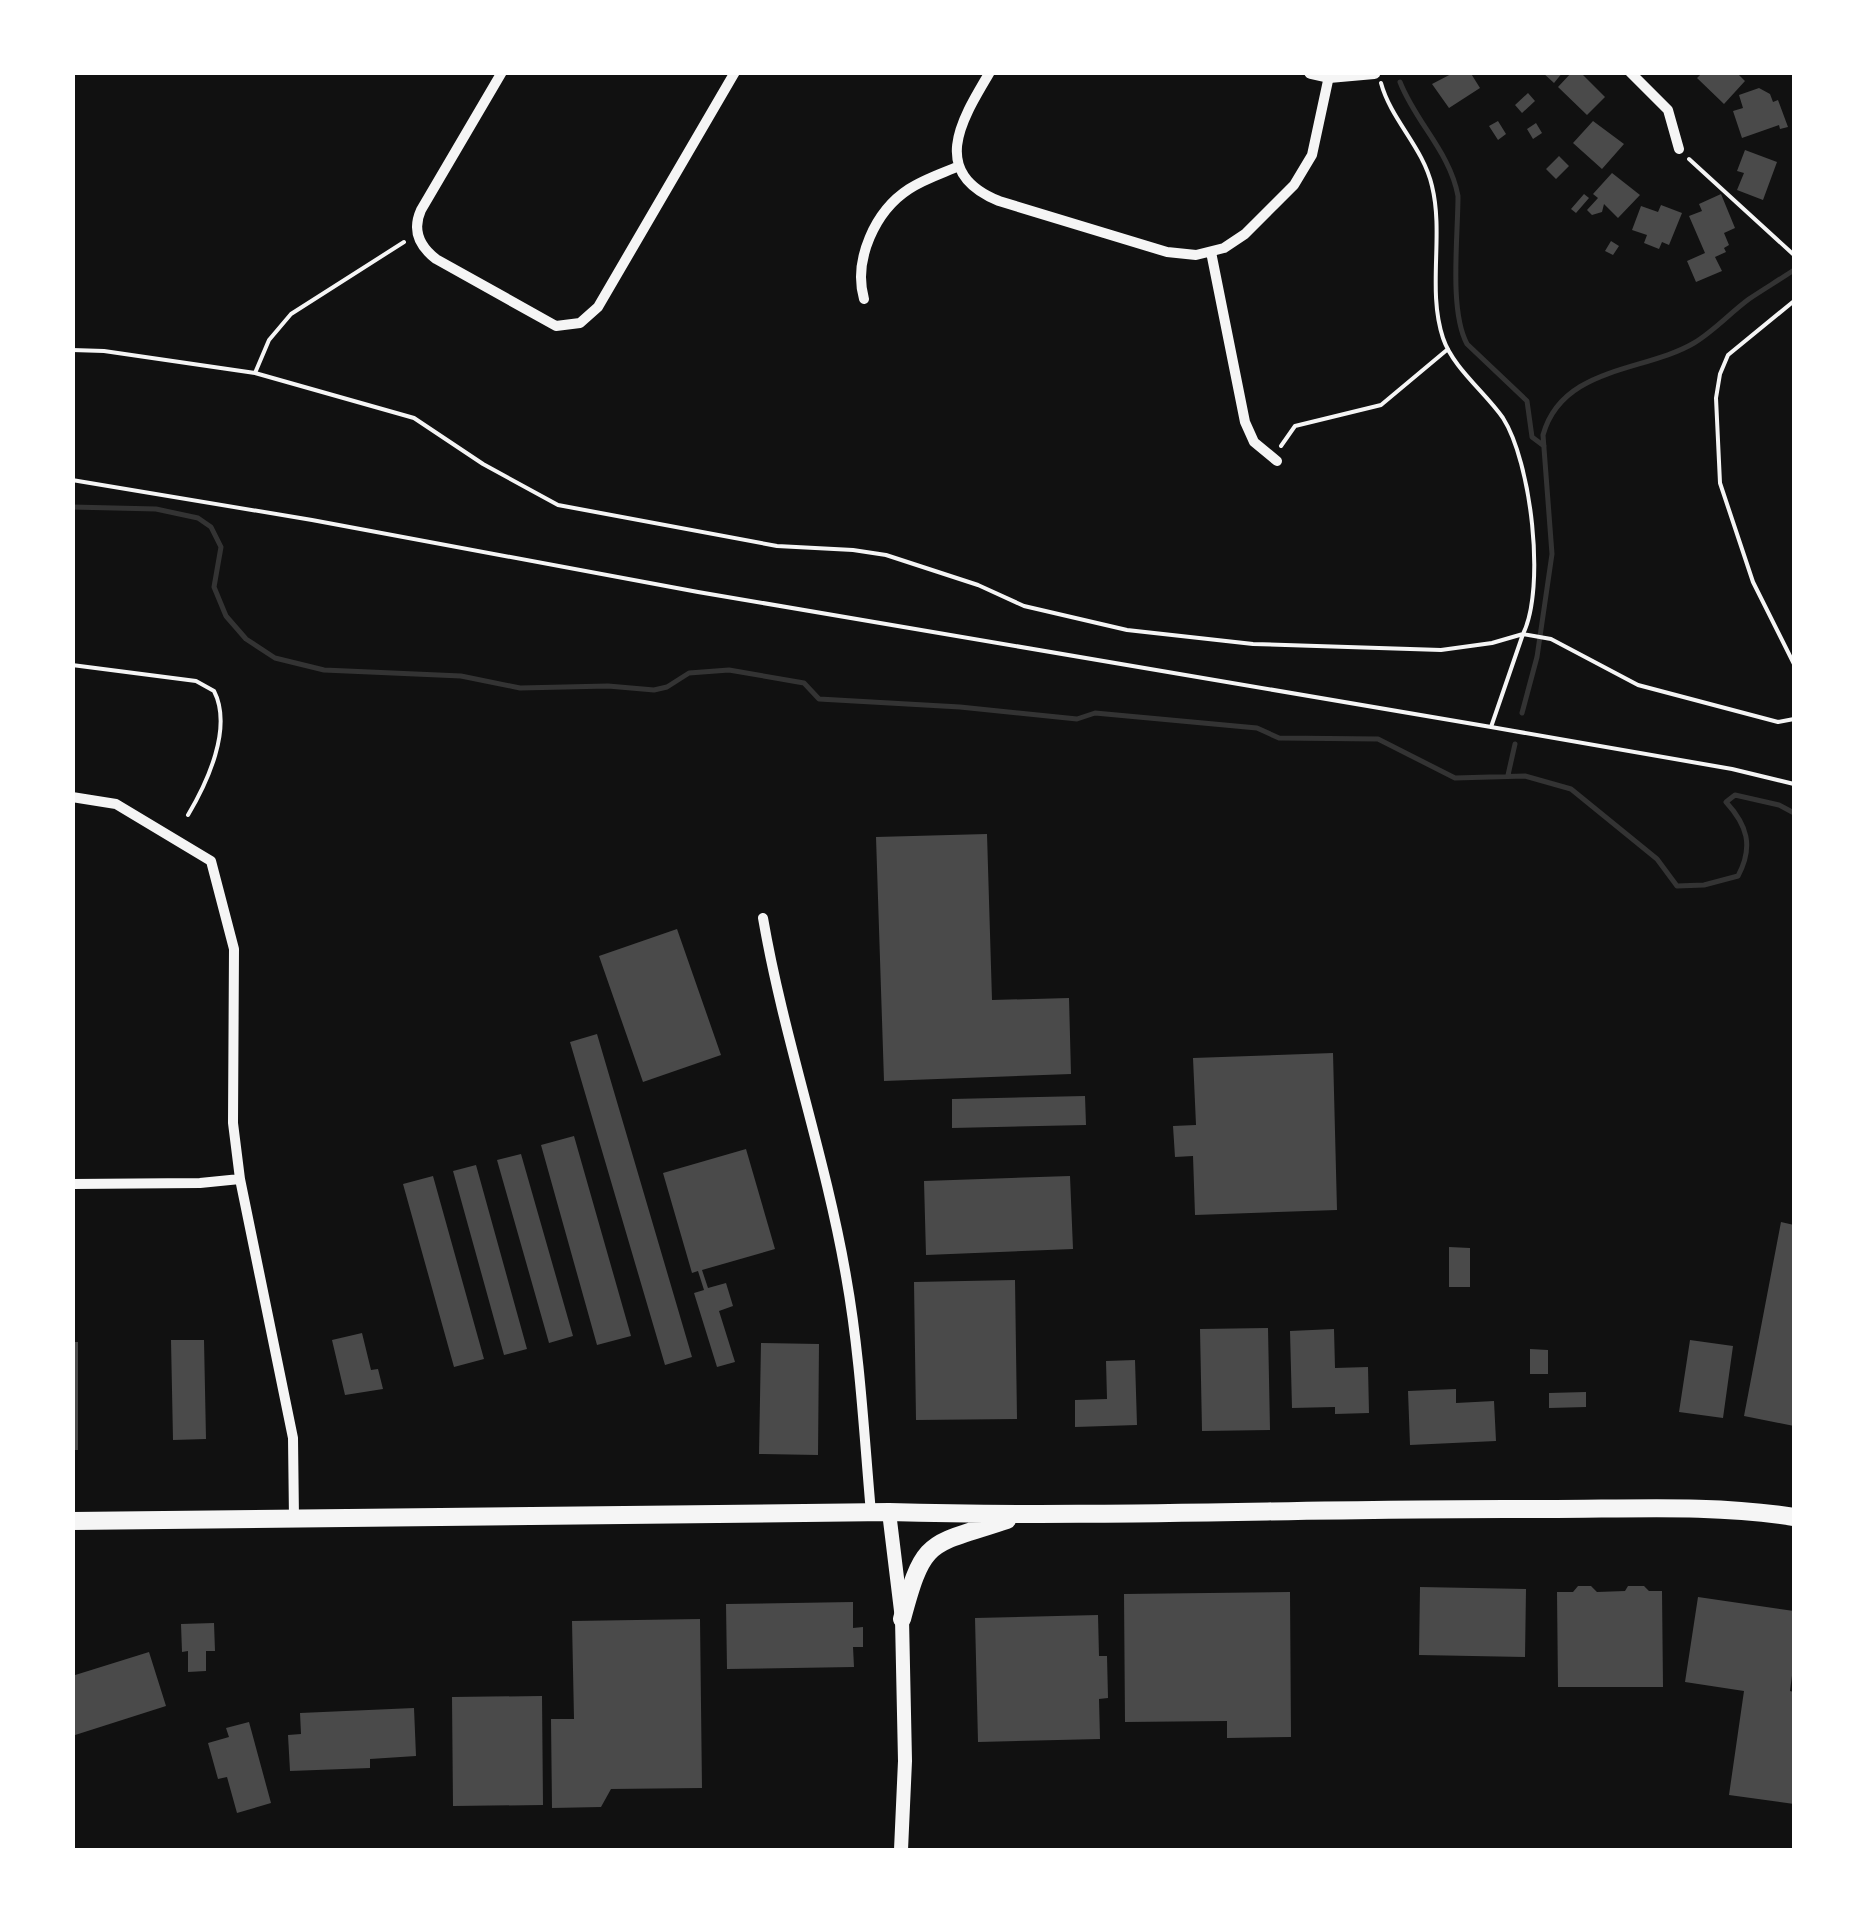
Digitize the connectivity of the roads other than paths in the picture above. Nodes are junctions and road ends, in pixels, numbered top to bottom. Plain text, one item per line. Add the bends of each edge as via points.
1 (502, 72) edge
2 (735, 72) edge
3 (990, 72) edge
4 (1311, 72) edge
5 (1376, 72) edge
6 (1630, 72) edge
7 (1330, 76) junction
8 (1679, 149) road end
9 (960, 166) junction
10 (1210, 252) junction
11 (864, 299) dead end
12 (1277, 461) road end
13 (72, 798) edge
14 (763, 918) dead end
15 (240, 1178) junction
16 (72, 1184) edge
17 (880, 1512) junction
18 (1018, 1516) junction
19 (1794, 1518) edge
20 (294, 1519) junction
21 (72, 1521) edge
22 (902, 1619) junction
23 (902, 1850) edge

1 - 2 street via 421,210 418,236 436,259 556,326 580,322 598,307
3 - 9 street via 958,130
4 - 7 street
5 - 7 street
6 - 8 street via 1668,110
7 - 10 street via 1320,129 1301,177 1245,234
9 - 10 street via 974,188 999,201 1167,252
9 - 11 street via 906,191 887,212 862,258
10 - 12 street via 1245,422 1254,442
13 - 15 street via 116,804 211,861 234,949 233,1122
14 - 17 street via 846,1273
15 - 16 street
15 - 20 street via 293,1438
17 - 18 main road
17 - 20 main road
17 - 22 street
18 - 19 main road via 1724,1509
18 - 22 main road via 935,1544 914,1573
20 - 21 main road
22 - 23 street

